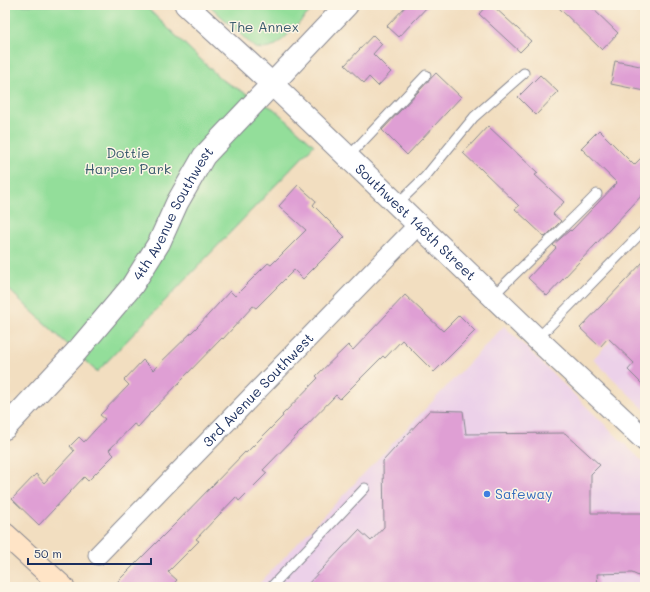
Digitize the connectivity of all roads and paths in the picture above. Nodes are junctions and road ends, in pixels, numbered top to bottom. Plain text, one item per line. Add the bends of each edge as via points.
1 (186, 5) edge
2 (347, 5) edge
3 (524, 73) dead end
4 (426, 75) dead end
5 (272, 84) junction
6 (348, 157) junction
7 (597, 194) dead end
8 (397, 204) junction
9 (418, 225) junction
10 (645, 229) edge
11 (493, 296) junction
12 (537, 339) junction
13 (5, 428) edge
14 (645, 440) edge
15 (365, 488) dead end
16 (5, 534) edge
17 (98, 555) dead end
18 (63, 587) edge
19 (271, 587) edge

1 - 5 street, Southwest 146th Street
2 - 5 street, 4th Avenue Southwest
3 - 8 lane via 474,117 425,177
4 - 6 lane
5 - 6 street, Southwest 146th Street
5 - 13 street, 4th Avenue Southwest via 204,156 132,286 77,351
6 - 8 street, Southwest 146th Street
7 - 11 lane
8 - 9 street, Southwest 146th Street
9 - 11 street, Southwest 146th Street
9 - 17 street, 3rd Avenue Southwest
10 - 12 lane
11 - 12 street, Southwest 146th Street
12 - 14 street, Southwest 146th Street
15 - 19 lane
16 - 18 main road

